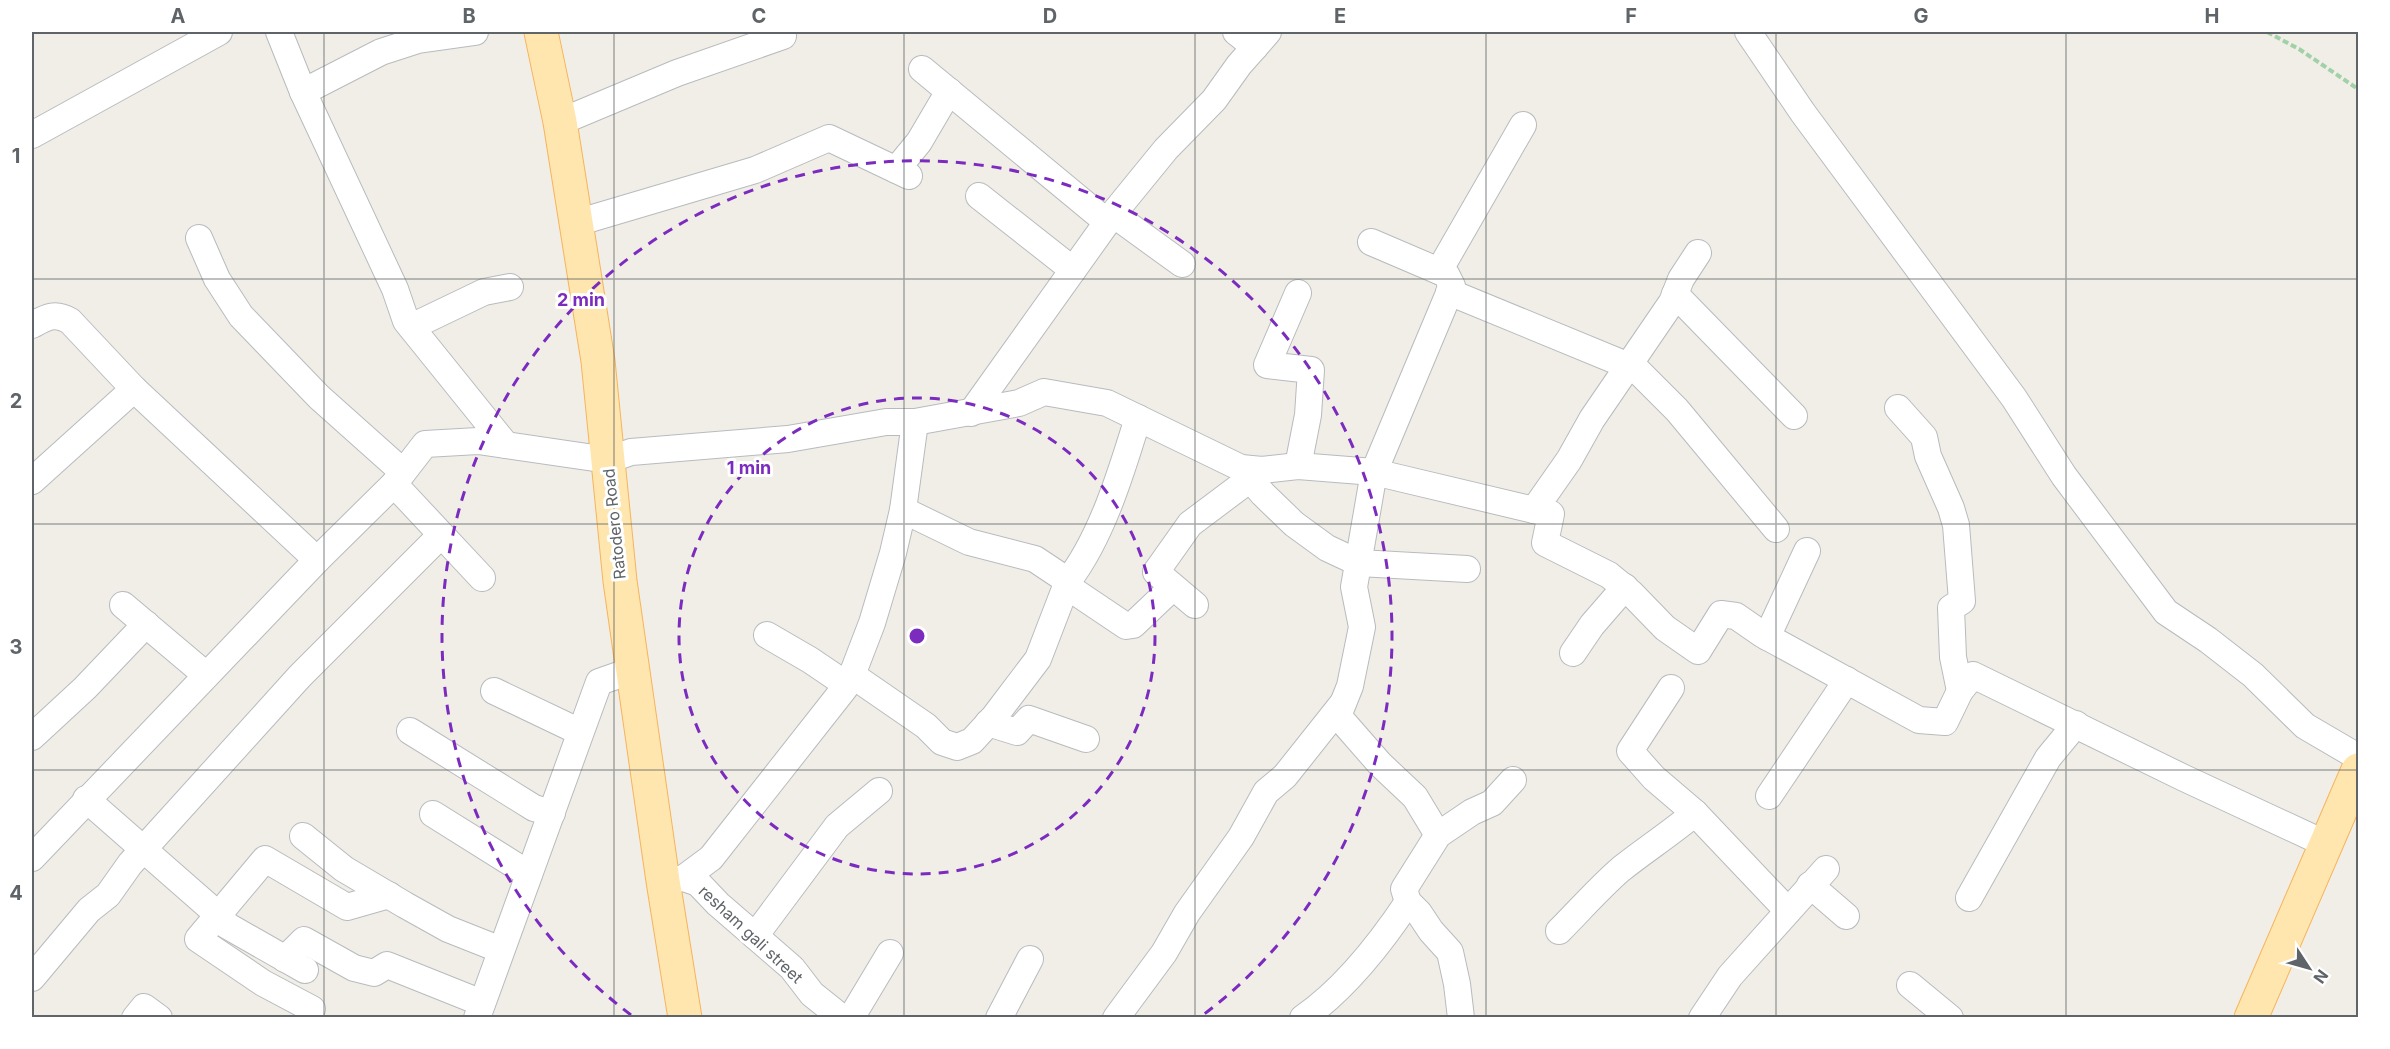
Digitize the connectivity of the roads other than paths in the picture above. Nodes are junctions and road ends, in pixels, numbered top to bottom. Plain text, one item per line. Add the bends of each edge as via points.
1 (219, 32) edge
2 (279, 32) edge
3 (475, 32) edge
4 (541, 32) edge
5 (1748, 32) edge
6 (783, 36) dead end
7 (1253, 37) edge
8 (401, 38) edge
9 (922, 69) dead end
10 (303, 92) junction
11 (949, 92) junction
12 (560, 122) junction
13 (1523, 125) dead end
14 (32, 135) edge
15 (979, 196) dead end
16 (1110, 218) junction
17 (576, 223) junction
18 (199, 238) dead end
19 (1371, 242) dead end
20 (1698, 253) dead end
21 (1182, 264) dead end
22 (1073, 270) junction
23 (1444, 281) junction
24 (510, 287) dead end
25 (1298, 292) dead end
26 (1675, 294) junction
27 (32, 325) edge
28 (411, 327) junction
29 (1628, 365) junction
30 (134, 389) junction
31 (1898, 408) dead end
32 (971, 413) junction
33 (1794, 416) dead end
34 (1138, 418) junction
35 (915, 422) junction
36 (506, 445) junction
37 (608, 460) junction
38 (1298, 466) junction
39 (1374, 472) junction
40 (1246, 473) junction
41 (398, 478) junction
42 (32, 481) edge
43 (903, 510) junction
44 (1534, 510) junction
45 (1776, 529) dead end
46 (441, 535) junction
47 (1807, 551) dead end
48 (317, 560) junction
49 (1359, 563) junction
50 (1467, 568) dead end
51 (482, 578) dead end
52 (1066, 583) junction
53 (1173, 587) junction
54 (1625, 587) junction
55 (123, 604) dead end
56 (1195, 605) dead end
57 (146, 624) junction
58 (767, 635) dead end
59 (1767, 637) junction
60 (1573, 653) dead end
61 (633, 670) junction
62 (206, 675) junction
63 (849, 680) junction
64 (1847, 680) junction
65 (1671, 688) dead end
66 (494, 691) dead end
67 (1960, 691) junction
68 (1343, 703) junction
69 (988, 723) junction
70 (2076, 724) junction
71 (410, 731) dead end
72 (580, 732) junction
73 (32, 737) edge
74 (1086, 739) dead end
75 (2358, 757) edge
76 (2358, 770) edge
77 (1513, 780) dead end
78 (879, 791) dead end
79 (1769, 796) dead end
80 (86, 799) junction
81 (552, 813) junction
82 (1695, 813) junction
83 (433, 814) dead end
84 (1438, 835) junction
85 (303, 836) dead end
86 (2326, 844) junction
87 (143, 849) junction
88 (32, 858) edge
89 (529, 873) junction
90 (673, 879) junction
91 (389, 895) junction
92 (1969, 898) dead end
93 (1408, 902) junction
94 (1788, 911) junction
95 (219, 915) junction
96 (1846, 916) dead end
97 (1559, 932) dead end
98 (755, 936) junction
99 (501, 950) junction
100 (890, 953) dead end
101 (1030, 958) dead end
102 (32, 978) edge
103 (1910, 985) dead end
104 (312, 1009) dead end
105 (479, 1010) edge
106 (135, 1017) edge
107 (159, 1017) edge
108 (685, 1017) edge
109 (842, 1017) edge
110 (851, 1017) edge
111 (999, 1017) edge
112 (1116, 1017) edge
113 (1304, 1017) edge
114 (1461, 1017) edge
115 (1702, 1017) edge
116 (1950, 1017) edge
117 (2251, 1017) edge

1 - 14 street
2 - 10 street
3 - 8 street via 418,40
4 - 12 main road, Ratodero Road
5 - 75 street via 1803,113 2014,398 2064,476 2166,612 2253,675 2305,726
6 - 12 street via 677,73
7 - 16 street via 1214,100 1166,149
8 - 10 street
9 - 11 street
10 - 28 street
11 - 16 street
11 - 17 street via 902,173 830,138 755,170
12 - 17 main road, Ratodero Road
13 - 23 street
15 - 22 street
16 - 21 street
16 - 22 street
17 - 37 main road, Ratodero Road via 598,361
18 - 41 street via 217,279 241,316
19 - 23 street
20 - 26 street
22 - 32 street
23 - 29 street
23 - 39 street
24 - 28 street via 484,292
25 - 38 street via 1267,365 1311,370 1308,415
26 - 29 street
26 - 33 street
27 - 30 street via 51,315 70,321
28 - 36 street
29 - 44 street
29 - 45 street via 1677,410
30 - 42 street
30 - 48 street
31 - 67 street via 1924,436 1928,456 1956,525 1962,601 1951,608 1953,657
32 - 34 street via 1019,403 1044,392 1107,403
32 - 35 street
34 - 40 street
34 - 52 street via 1108,505 1079,566
35 - 37 street via 886,422 788,439 631,452
35 - 43 street
36 - 37 street
36 - 41 street via 478,441 425,444
37 - 61 main road, Ratodero Road
38 - 39 street
38 - 40 street
39 - 44 street
39 - 49 street
40 - 49 street via 1294,524 1327,548
40 - 53 street via 1190,524 1159,566 1156,572
41 - 46 street
41 - 48 street
43 - 52 street via 969,542 1035,559
43 - 63 street via 872,623
44 - 54 street via 1551,514 1545,543
46 - 51 street
46 - 87 street via 300,676
47 - 59 street
48 - 62 street
49 - 50 street
49 - 68 street via 1354,587 1362,627 1357,660
52 - 53 street via 1126,626 1133,625
52 - 69 street via 1038,659
53 - 56 street
54 - 59 street via 1665,628 1698,651 1721,614 1737,616
54 - 60 street
55 - 57 street
57 - 62 street
57 - 73 street
58 - 63 street
59 - 64 street
61 - 72 street via 599,682
61 - 90 main road, Ratodero Road
62 - 80 street
63 - 69 street via 894,702 942,741 957,747 972,741
63 - 90 street via 711,858
64 - 67 street via 1918,720 1945,722
64 - 79 street
65 - 82 street via 1630,751
66 - 72 street
67 - 70 street via 1973,675
68 - 84 street via 1338,716 1415,797
68 - 112 street via 1285,776 1266,792 1164,953
69 - 74 street via 1017,732 1029,719
70 - 86 street
70 - 92 street via 2048,758
71 - 81 street via 534,808
72 - 81 street
76 - 86 main road
77 - 84 street via 1492,803
78 - 98 street via 837,826
80 - 87 street
80 - 88 street
81 - 89 street
82 - 94 street
82 - 97 street via 1623,868
83 - 89 street
84 - 93 street via 1404,889
85 - 91 street via 344,869
86 - 117 main road
87 - 95 street
87 - 102 street via 108,895 89,910
89 - 99 street
90 - 98 street, resham gali street via 698,883
90 - 108 main road, Ratodero Road
91 - 95 street via 347,907 265,860
91 - 99 street via 448,929
93 - 113 street via 1364,960 1321,1005
93 - 114 street via 1450,952
94 - 96 street via 1818,877
94 - 115 street via 1730,976
95 - 104 street via 198,939 263,983
95 - 105 street via 226,925 295,964 304,940 354,968 374,973 387,965
98 - 109 street, resham gali street via 792,968 812,994
99 - 105 street
100 - 110 street
101 - 111 street
103 - 116 street
106 - 107 street via 144,1007

